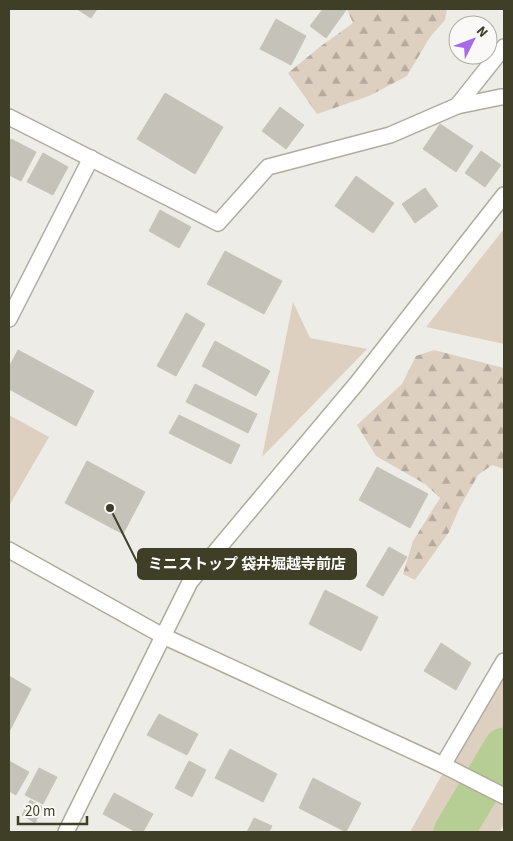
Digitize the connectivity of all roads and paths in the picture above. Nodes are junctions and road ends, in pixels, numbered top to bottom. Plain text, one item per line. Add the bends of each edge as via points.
1 (504, 48) edge
2 (504, 97) edge
3 (457, 106) junction
4 (9, 117) edge
5 (90, 158) junction
6 (504, 196) edge
7 (9, 319) edge
8 (9, 550) edge
9 (163, 636) junction
10 (504, 661) edge
11 (447, 767) junction
12 (504, 796) edge
13 (66, 832) edge

1 - 3 street
2 - 3 street
3 - 5 street via 390,135 268,167 218,223
4 - 5 street
5 - 7 street
6 - 9 street via 357,383 190,582
8 - 9 street
9 - 11 street
9 - 13 street
10 - 11 street
11 - 12 street

